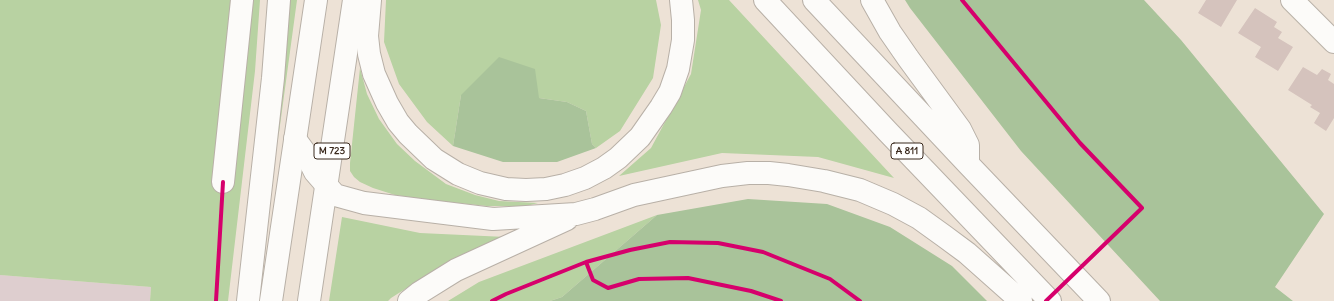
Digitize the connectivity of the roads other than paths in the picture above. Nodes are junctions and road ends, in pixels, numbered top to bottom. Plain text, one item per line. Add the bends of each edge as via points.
1 (242, 0) edge
2 (279, 0) edge
3 (316, 0) edge
4 (354, 0) edge
5 (370, 0) edge
6 (681, 0) edge
7 (765, 0) edge
8 (814, 0) edge
9 (872, 0) edge
10 (1292, 0) edge
11 (1334, 42) edge
12 (295, 139) junction
13 (968, 164) junction
14 (223, 182) dead end
15 (326, 185) junction
16 (576, 214) junction
17 (248, 301) edge
18 (271, 301) edge
19 (309, 301) edge
20 (409, 301) edge
21 (1021, 301) edge
22 (1050, 301) edge
23 (1099, 301) edge

1 - 14 main road
2 - 17 main road via 273,78
3 - 12 main road
4 - 15 main road, M 723
5 - 6 main road via 367,36 369,54 374,74 398,122 434,159 458,174 480,183 506,189 526,190 546,189 585,178 618,158 640,137 670,92 678,69 683,40
7 - 22 main road, A 811
8 - 13 main road
9 - 13 main road via 890,32 960,129 968,145
10 - 11 main road
12 - 15 main road
12 - 18 main road
13 - 23 main road
15 - 16 main road via 335,195 364,203 493,219
15 - 19 main road, M 723
16 - 20 main road via 456,270 419,292
16 - 21 main road via 634,195 722,176 769,173 824,181 866,193 919,218 961,249

